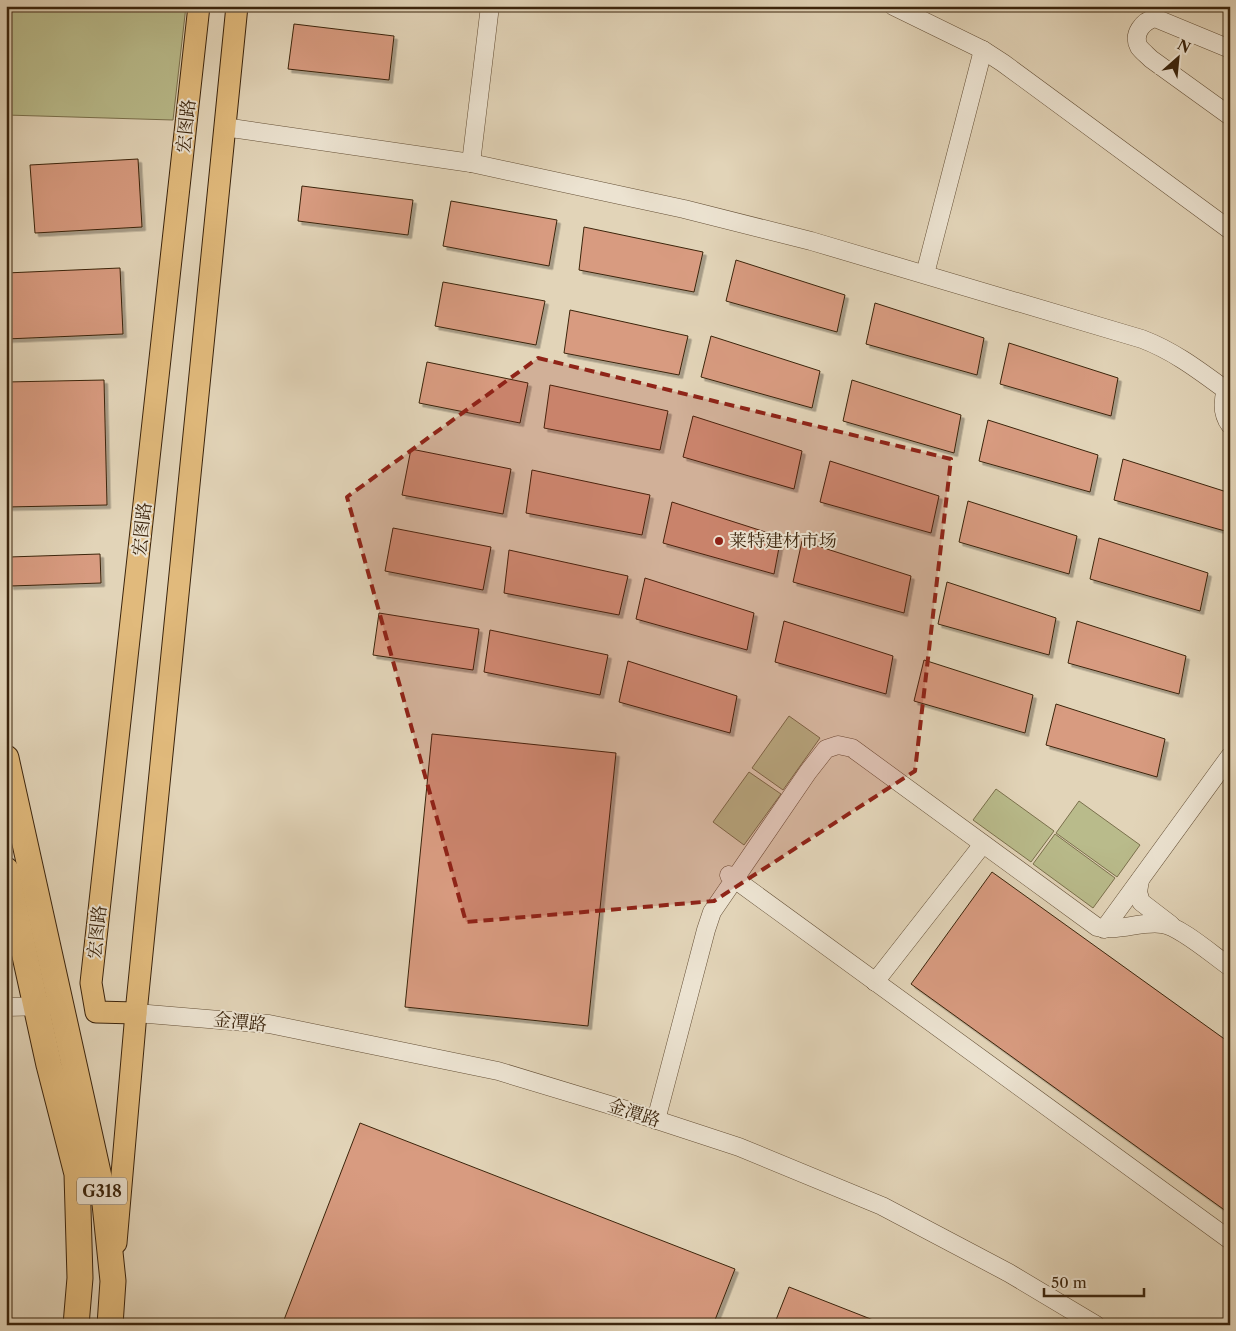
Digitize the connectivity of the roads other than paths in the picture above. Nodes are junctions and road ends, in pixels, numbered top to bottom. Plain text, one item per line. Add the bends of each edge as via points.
1 (199, 6) edge
2 (237, 6) edge
3 (490, 6) edge
4 (893, 6) edge
5 (1230, 49) edge
6 (983, 50) junction
7 (1230, 116) edge
8 (224, 127) junction
9 (470, 163) junction
10 (1230, 230) edge
11 (925, 274) junction
12 (1228, 392) edge
13 (1230, 425) edge
14 (1230, 756) edge
15 (6, 758) edge
16 (983, 844) junction
17 (6, 870) edge
18 (732, 877) junction
19 (1140, 880) junction
20 (1175, 928) junction
21 (1104, 929) junction
22 (1228, 961) edge
23 (876, 982) junction
24 (49, 1006) junction
25 (6, 1007) edge
26 (136, 1013) junction
27 (61, 1062) junction
28 (656, 1120) junction
29 (1230, 1240) edge
30 (113, 1281) junction
31 (76, 1325) edge
32 (110, 1325) edge
33 (1096, 1325) edge

1 - 26 main road, 宏图路 via 91,983 96,1012
2 - 8 main road
3 - 9 street
4 - 6 street
5 - 7 street via 1155,18 1146,20 1137,35 1137,44 1151,58
6 - 10 street
6 - 11 street
8 - 9 street
8 - 26 main road
9 - 11 street via 684,209 810,240
11 - 12 street via 1164,347
12 - 13 street via 1222,401 1223,412
14 - 19 street
15 - 24 highway, G318
16 - 18 street via 852,748 838,744 826,749
16 - 21 street
16 - 23 street
17 - 24 highway, G318
18 - 23 street
18 - 28 street via 712,912 706,930
19 - 20 street via 1138,892 1141,902
19 - 21 street
20 - 21 street via 1163,924
20 - 22 street
23 - 29 street
24 - 25 street
24 - 27 highway, G318
26 - 28 street, 金潭路 via 269,1024 498,1071
26 - 30 main road
27 - 30 highway, G318 via 105,1204
27 - 31 highway via 77,1174 80,1278
28 - 33 street, 金潭路 via 739,1147 882,1206 1009,1273
30 - 32 highway, G318

